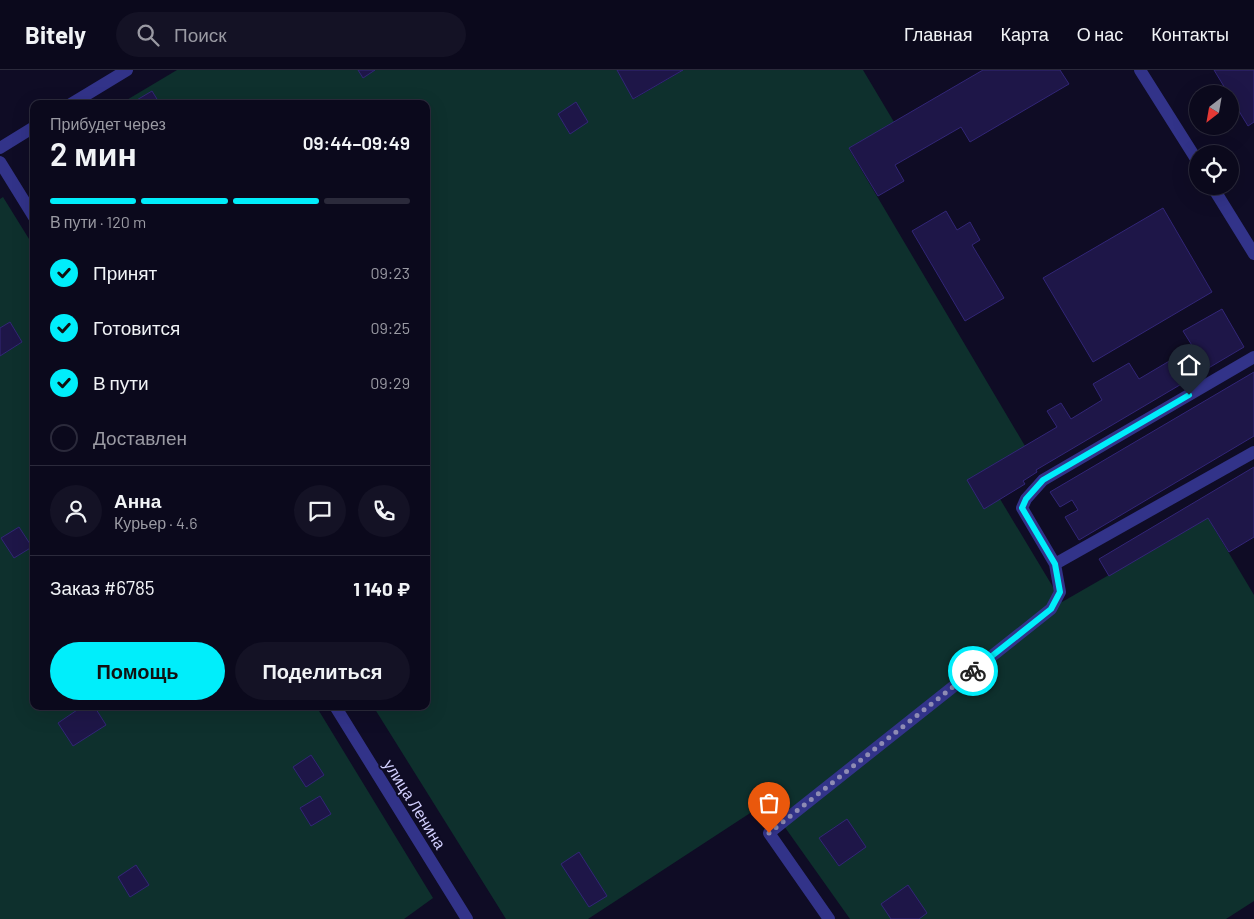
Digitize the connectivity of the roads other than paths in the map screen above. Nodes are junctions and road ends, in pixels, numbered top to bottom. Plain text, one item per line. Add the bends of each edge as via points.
1 (126, 70) edge
2 (1140, 70) edge
3 (78, 100) edge
4 (30, 129) edge
5 (0, 148) edge
6 (1189, 148) edge
7 (0, 162) edge
8 (1218, 195) edge
9 (30, 211) edge
10 (1254, 254) edge
11 (1254, 357) edge
12 (1254, 452) edge
13 (1055, 564) junction
14 (337, 710) edge
15 (467, 919) edge
16 (828, 919) edge

1 - 3 street
2 - 6 street
4 - 5 street
7 - 9 street
8 - 10 street
11 - 13 street via 1043,480 1022,508
12 - 13 street
13 - 16 street via 1060,592 1051,609 769,833
14 - 15 street, улица Ленина

